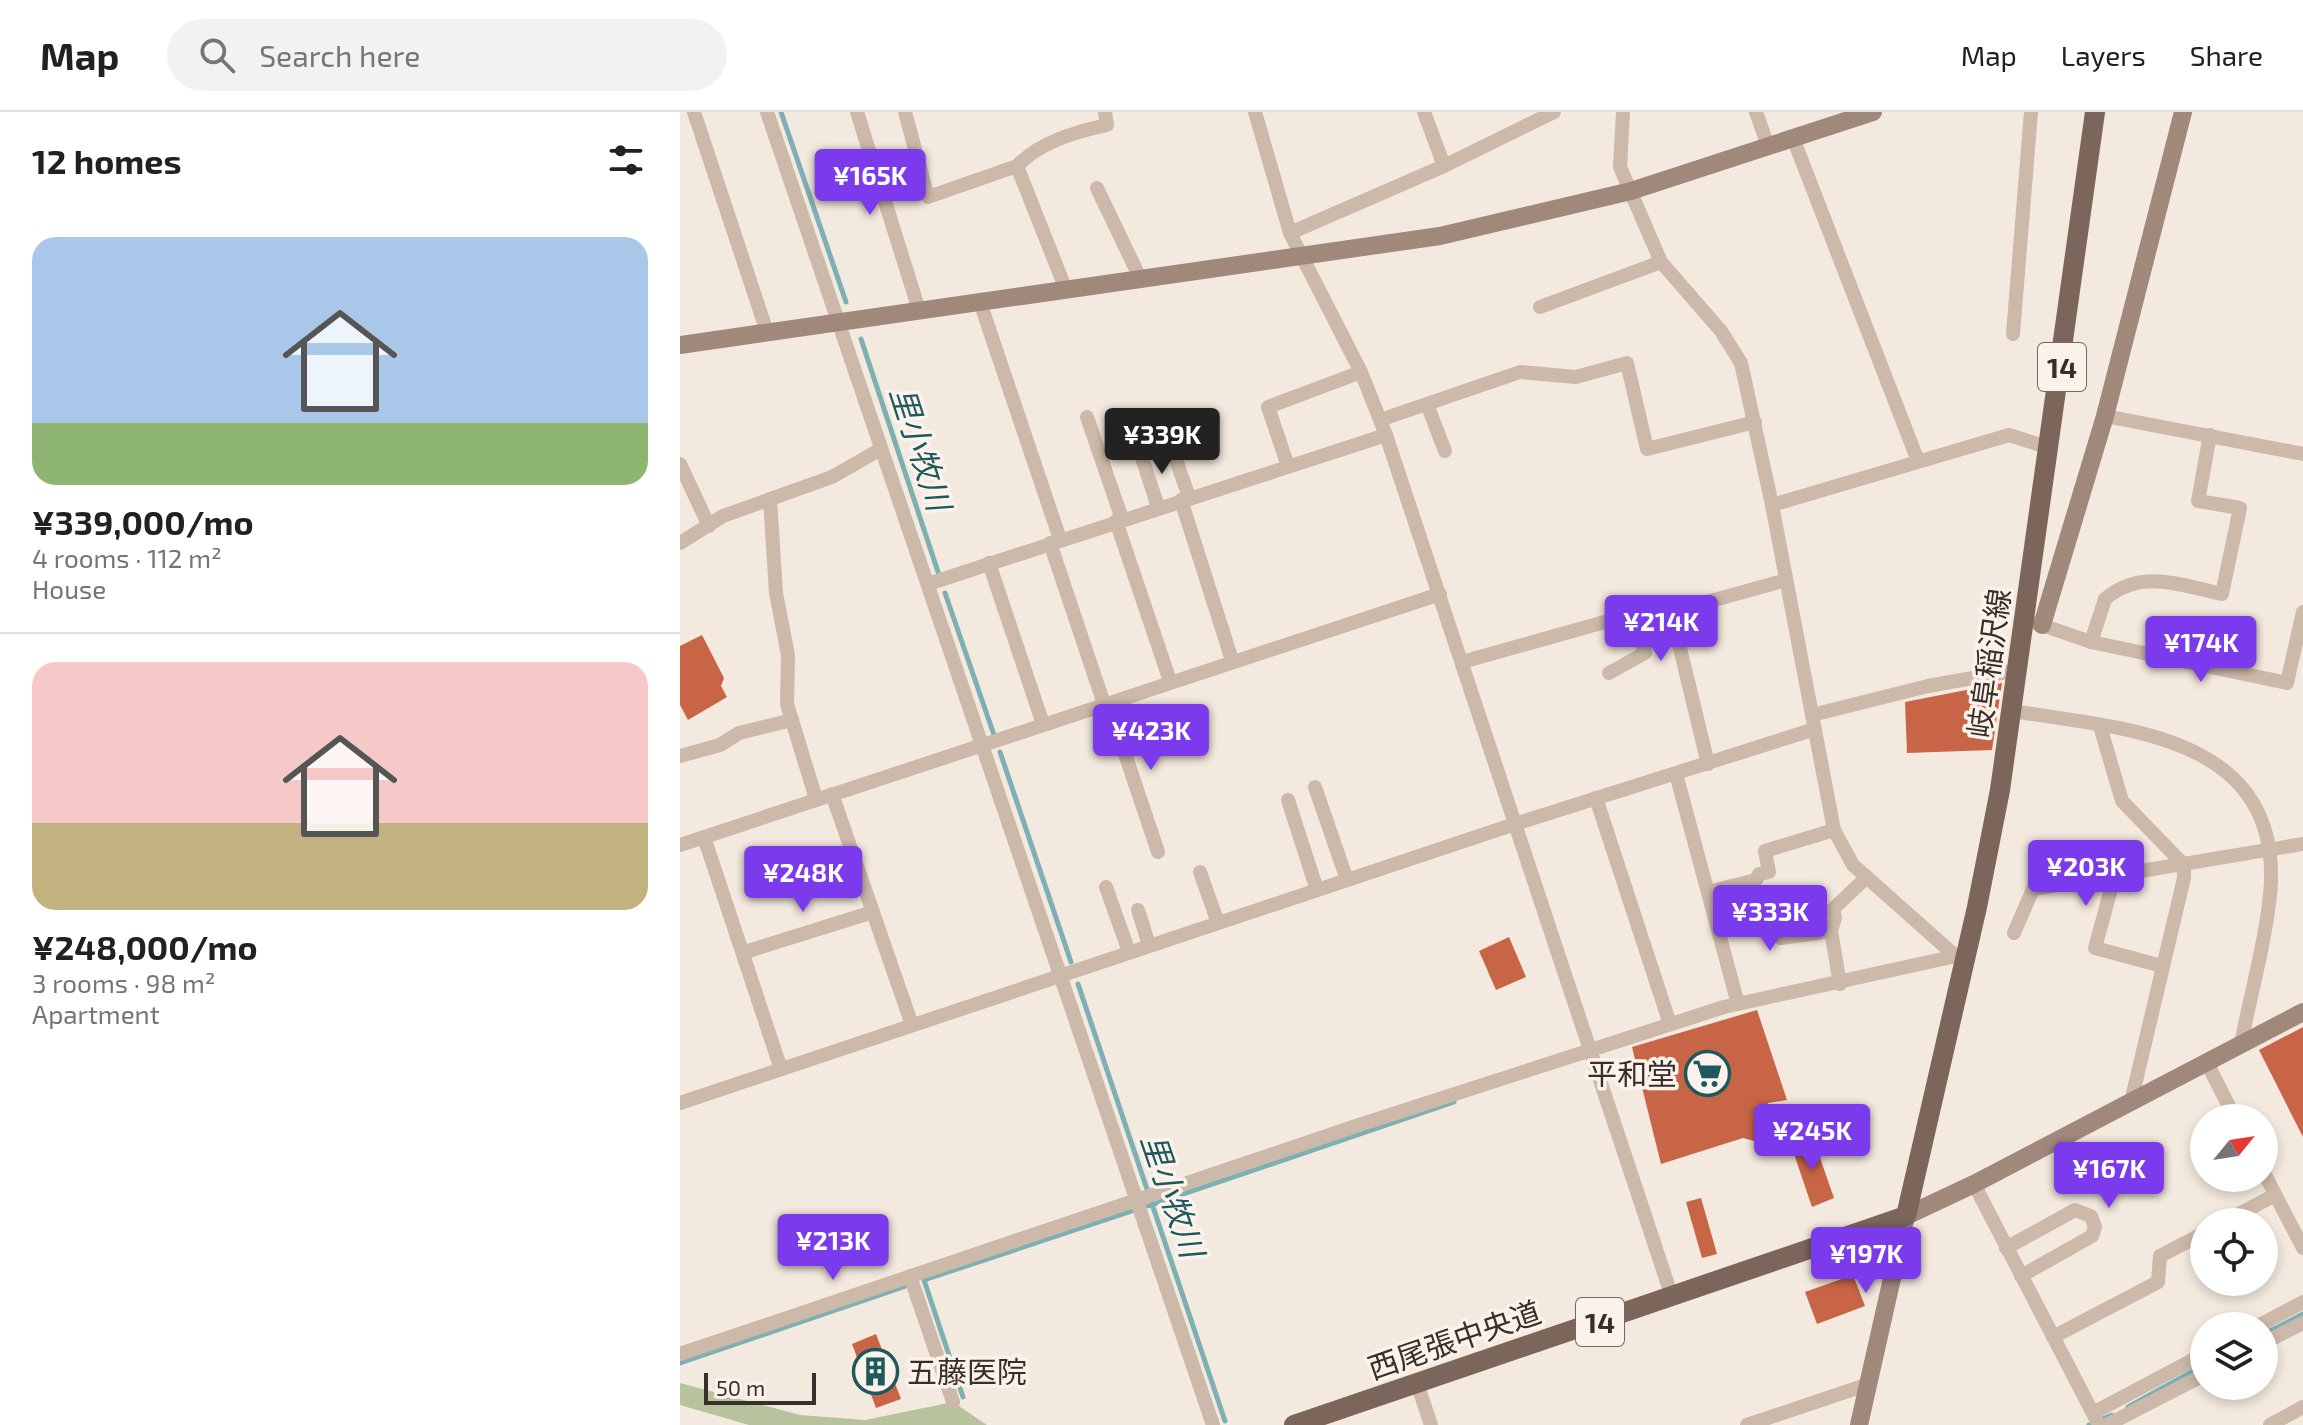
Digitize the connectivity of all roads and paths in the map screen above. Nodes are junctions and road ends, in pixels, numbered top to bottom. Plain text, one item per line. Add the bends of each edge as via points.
1 (694, 112) edge
2 (767, 112) edge
3 (857, 112) edge
4 (905, 112) edge
5 (1105, 112) edge
6 (1255, 112) edge
7 (1424, 112) edge
8 (1554, 112) edge
9 (1623, 112) edge
10 (1756, 112) edge
11 (1873, 112) edge
12 (2031, 112) edge
13 (2095, 112) edge
14 (2183, 112) edge
15 (1793, 138) junction
16 (1768, 146) junction
17 (1017, 166) junction
18 (1444, 166) junction
19 (1097, 188) dead end
20 (1631, 191) junction
21 (1290, 233) junction
22 (1301, 256) junction
23 (1661, 262) junction
24 (1140, 278) junction
25 (1066, 290) junction
26 (980, 302) junction
27 (1540, 307) dead end
28 (919, 310) junction
29 (841, 321) junction
30 (767, 332) junction
31 (2013, 334) dead end
32 (680, 345) edge
33 (1361, 372) junction
34 (1427, 404) junction
35 (2105, 416) junction
36 (1087, 417) dead end
37 (1380, 420) junction
38 (1755, 422) junction
39 (1132, 427) dead end
40 (1386, 435) junction
41 (2210, 435) junction
42 (1170, 442) dead end
43 (2050, 448) junction
44 (881, 449) junction
45 (1445, 451) dead end
46 (2303, 454) edge
47 (1918, 461) junction
48 (680, 464) edge
49 (1288, 466) junction
50 (1185, 498) junction
51 (770, 499) junction
52 (1772, 505) junction
53 (1158, 507) junction
54 (1119, 520) junction
55 (709, 526) junction
56 (1055, 541) junction
57 (680, 543) edge
58 (989, 563) junction
59 (1786, 580) junction
60 (928, 584) junction
61 (1440, 594) junction
62 (1671, 611) junction
63 (2303, 612) edge
64 (1635, 622) junction
65 (2033, 623) junction
66 (2091, 642) junction
67 (1232, 660) junction
68 (1462, 662) junction
69 (2018, 670) junction
70 (1609, 673) dead end
71 (1170, 681) junction
72 (1106, 703) junction
73 (2013, 711) junction
74 (792, 720) junction
75 (1814, 722) junction
76 (1043, 724) junction
77 (2100, 726) junction
78 (981, 744) junction
79 (680, 756) edge
80 (1708, 764) junction
81 (1676, 774) junction
82 (1315, 787) dead end
83 (832, 794) junction
84 (1596, 798) junction
85 (816, 799) junction
86 (1288, 800) dead end
87 (1515, 824) junction
88 (1834, 830) junction
89 (704, 837) junction
90 (2303, 844) edge
91 (680, 845) edge
92 (2271, 851) junction
93 (1158, 852) dead end
94 (2184, 865) junction
95 (1200, 872) dead end
96 (1867, 877) junction
97 (2114, 878) junction
98 (1347, 880) junction
99 (1106, 887) dead end
100 (1317, 890) junction
101 (1708, 892) junction
102 (1138, 910) dead end
103 (873, 912) junction
104 (1716, 920) junction
105 (1218, 923) junction
106 (1831, 931) junction
107 (2014, 933) dead end
108 (1149, 945) junction
109 (745, 952) junction
110 (1129, 952) junction
111 (1960, 960) junction
112 (2162, 966) junction
113 (1059, 975) junction
114 (1840, 984) junction
115 (1738, 1004) junction
116 (2303, 1012) edge
117 (1670, 1024) junction
118 (912, 1025) junction
119 (2241, 1044) junction
120 (1590, 1050) junction
121 (2207, 1063) junction
122 (781, 1069) junction
123 (2131, 1102) junction
124 (680, 1103) edge
125 (2228, 1104) edge
126 (1974, 1184) junction
127 (2274, 1192) edge
128 (2275, 1195) junction
129 (1144, 1197) junction
130 (2250, 1208) edge
131 (1906, 1216) junction
132 (2190, 1240) edge
133 (2006, 1248) junction
134 (2303, 1248) edge
135 (910, 1276) junction
136 (2021, 1276) junction
137 (1672, 1297) junction
138 (2303, 1302) edge
139 (2278, 1315) edge
140 (2303, 1323) edge
141 (2278, 1336) edge
142 (2053, 1337) junction
143 (680, 1354) edge
144 (2190, 1362) edge
145 (2190, 1382) edge
146 (1417, 1383) junction
147 (1869, 1384) junction
148 (953, 1402) dead end
149 (2303, 1407) edge
150 (2095, 1417) edge
151 (1762, 1423) edge
152 (1213, 1425) edge
153 (1294, 1425) edge
154 (1431, 1425) edge
155 (1747, 1425) edge
156 (1859, 1425) edge
157 (2107, 1425) edge
158 (2270, 1425) edge

1 - 30 street
2 - 29 street
3 - 28 street
4 - 17 street via 928,197
5 - 17 street via 1107,125 1048,145
6 - 21 street
7 - 18 street
8 - 18 street
9 - 20 street via 1620,167
10 - 16 street
11 - 15 street
12 - 31 street
13 - 43 main road, 岐阜稲沢線 / 14
14 - 35 street
15 - 16 street
15 - 47 street
16 - 20 street
17 - 25 street
18 - 21 street
19 - 24 street
20 - 22 street via 1440,236
20 - 23 street
21 - 22 street
22 - 24 street
22 - 33 street
23 - 27 street
23 - 38 street via 1721,331 1741,363
24 - 25 street
25 - 26 street
26 - 28 street
26 - 56 street
28 - 29 street
29 - 30 street
29 - 44 street
30 - 32 street
33 - 37 street
33 - 49 street via 1268,407
34 - 37 street
34 - 38 street via 1520,372 1576,377 1627,363 1647,449
34 - 45 street
35 - 41 street
35 - 65 street
36 - 54 street
37 - 40 street
38 - 52 street
39 - 53 street
40 - 49 street
40 - 61 street
41 - 46 street
41 - 66 street via 2198,501 2240,508 2222,594 2150,578 2136,581 2105,599
42 - 50 street
43 - 47 street via 2009,435
43 - 65 main road, 岐阜稲沢線 / 14
44 - 51 street via 832,477
44 - 60 street
47 - 52 street
48 - 55 street
49 - 50 street
50 - 53 street
50 - 67 street
51 - 55 street
51 - 74 street
52 - 59 street
53 - 54 street
54 - 56 street
54 - 71 street
55 - 57 street
56 - 58 street
56 - 72 street
58 - 60 street
58 - 76 street
59 - 62 street
59 - 75 street
60 - 78 street
61 - 67 street
61 - 68 street
62 - 64 street
62 - 80 street
63 - 66 street via 2287,683
64 - 68 street via 1626,616
64 - 70 street via 1645,653
65 - 66 street
65 - 69 main road, 岐阜稲沢線 / 14
67 - 71 street
68 - 87 street
69 - 73 main road, 岐阜稲沢線 / 14
69 - 75 street via 1928,686
71 - 72 street
72 - 76 street
72 - 93 street
73 - 77 street
73 - 111 main road, 岐阜稲沢線 / 14
74 - 79 street
74 - 85 street
75 - 80 street
75 - 88 street
76 - 78 street
77 - 92 street via 2176,743 2221,765 2260,815
77 - 94 street via 2122,801
78 - 83 street
78 - 113 street
80 - 81 street
81 - 84 street
81 - 101 street
82 - 98 street
83 - 85 street
83 - 103 street
84 - 87 street
84 - 117 street
85 - 89 street
86 - 100 street
87 - 98 street
87 - 120 street
88 - 96 street via 1853,865
88 - 101 street via 1765,851 1769,872
89 - 91 street
89 - 109 street
90 - 92 street
92 - 94 street
92 - 119 street via 2271,885
94 - 97 street
94 - 112 street
95 - 105 street
96 - 106 street via 1833,909
96 - 111 street
97 - 107 street via 2033,889
97 - 112 street via 2095,948
98 - 100 street
99 - 110 street
100 - 105 street
101 - 104 street
102 - 108 street
103 - 109 street
103 - 118 street
104 - 106 street via 1765,903 1781,938
104 - 115 street
105 - 108 street
106 - 114 street
108 - 110 street
109 - 122 street
110 - 113 street
111 - 114 street
111 - 131 main road, 岐阜稲沢線 / 14
112 - 123 street
113 - 118 street
113 - 129 street
114 - 115 street
115 - 117 street
116 - 119 street, 14
117 - 120 street
118 - 122 street
119 - 121 street, 14
120 - 129 street
120 - 137 street
121 - 123 street, 14
121 - 125 street
122 - 124 street
123 - 126 street, 14
126 - 131 street, 14
126 - 133 street
127 - 128 street
128 - 130 street
128 - 134 street
129 - 135 street
129 - 152 street
131 - 137 main road, 西尾張中央道 / 14
131 - 147 street
132 - 142 street via 2160,1256 2158,1282
133 - 136 street
133 - 136 street via 2075,1210 2091,1216 2092,1236
135 - 143 street
135 - 148 street
136 - 142 street
137 - 146 main road, 西尾張中央道 / 14
138 - 139 street
140 - 141 street
142 - 150 street
144 - 150 street
145 - 157 street
146 - 153 main road, 西尾張中央道 / 14
146 - 154 street
147 - 151 street
147 - 156 street
149 - 158 street
151 - 155 street

